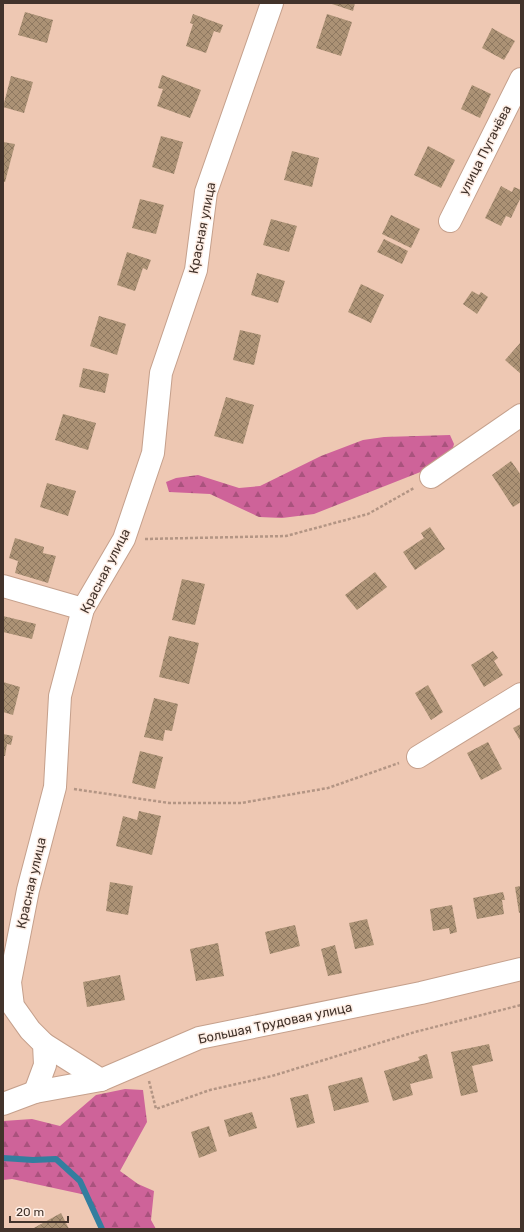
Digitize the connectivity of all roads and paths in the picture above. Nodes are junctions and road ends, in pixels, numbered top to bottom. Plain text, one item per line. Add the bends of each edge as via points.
1 (272, 3) edge
2 (521, 78) edge
3 (450, 221) dead end
4 (521, 415) edge
5 (431, 477) joint
6 (124, 539) junction
7 (3, 586) edge
8 (83, 609) junction
9 (521, 694) edge
10 (418, 757) joint
11 (55, 787) junction
12 (521, 969) edge
13 (521, 1005) edge
14 (44, 1044) junction
15 (144, 1062) junction
16 (101, 1080) junction
17 (35, 1092) junction
18 (3, 1104) edge

1 - 6 street, Красная улица via 206,192 196,270 161,373 153,454
2 - 3 street, улица Пугачёва
4 - 5 street
5 - 6 path via 368,514 286,536
6 - 8 street, Красная улица
7 - 8 street
8 - 11 street, Красная улица via 60,696
9 - 10 street
10 - 11 path via 328,788 241,802 169,803
11 - 14 street, Красная улица via 28,890 10,982 13,1006
12 - 15 street, Большая Трудовая улица via 421,993 199,1038
13 - 15 path via 415,1032 272,1076 210,1090 156,1109
14 - 16 street
14 - 17 street via 45,1065
15 - 16 street, Большая Трудовая улица
16 - 17 street, Большая Трудовая улица
17 - 18 street, Большая Трудовая улица

